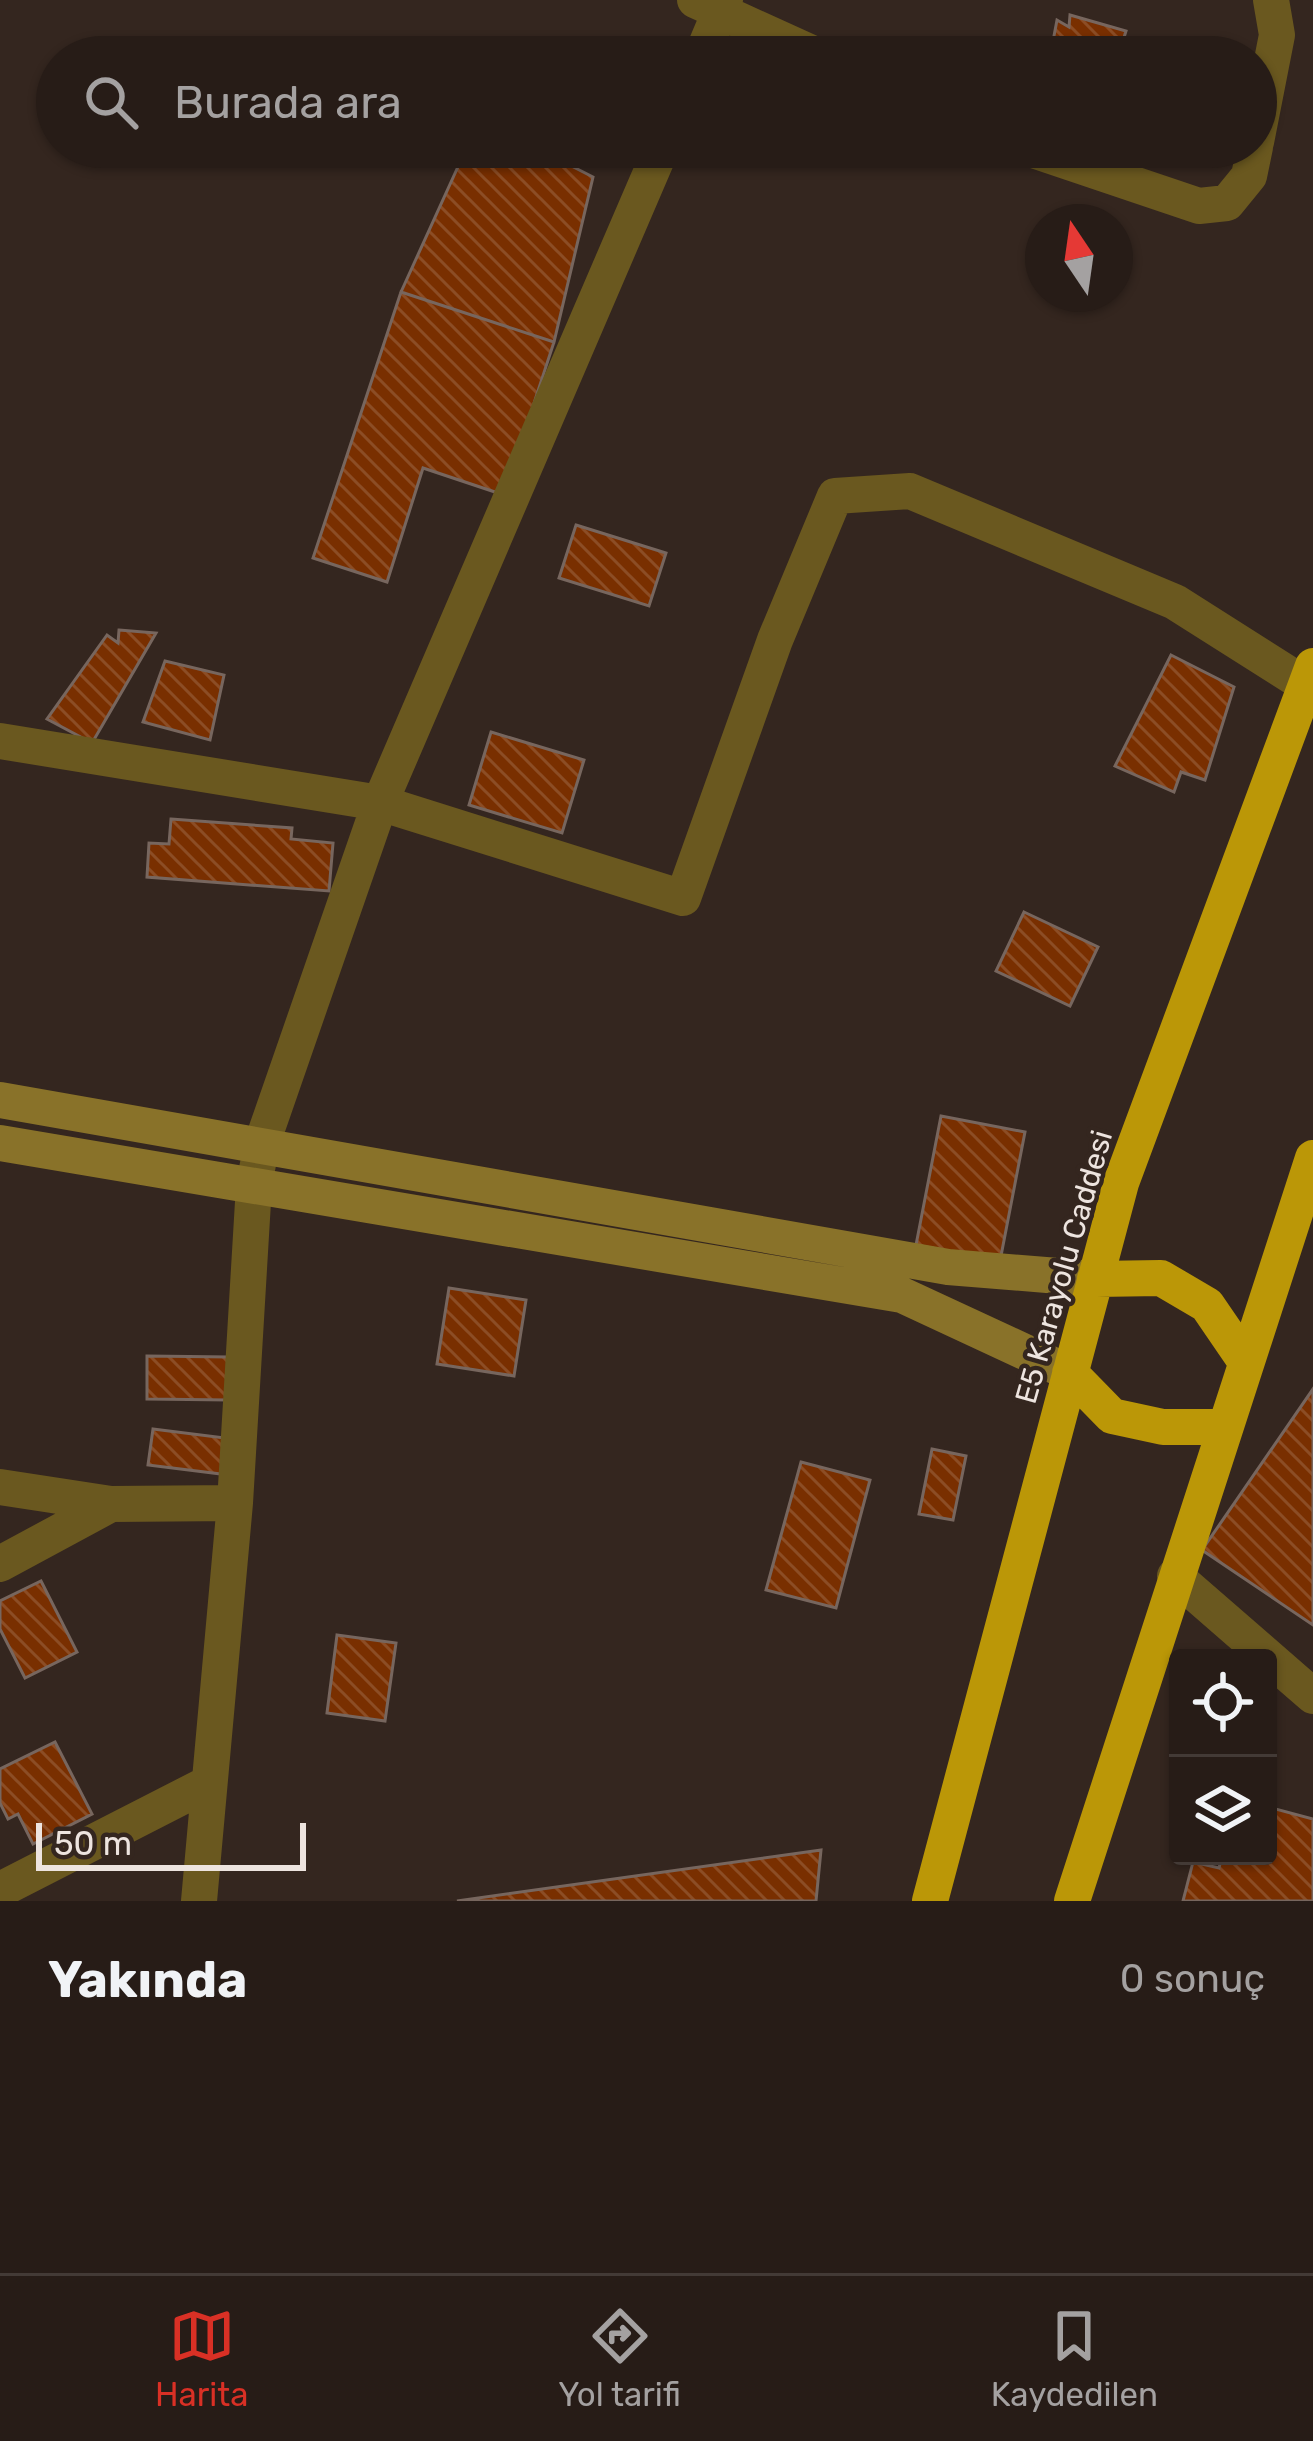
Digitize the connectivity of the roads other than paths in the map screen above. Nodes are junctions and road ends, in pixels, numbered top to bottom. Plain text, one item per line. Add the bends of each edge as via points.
1 (1270, 0) edge
2 (714, 4) edge
3 (706, 36) edge
4 (778, 36) edge
5 (1277, 36) edge
6 (653, 168) edge
7 (1086, 168) edge
8 (1251, 168) edge
9 (1310, 676) edge
10 (0, 741) edge
11 (380, 802) junction
12 (0, 1100) edge
13 (0, 1143) edge
14 (262, 1143) junction
15 (1313, 1158) edge
16 (254, 1185) junction
17 (1095, 1279) junction
18 (1246, 1362) junction
19 (1070, 1373) junction
20 (1224, 1427) junction
21 (0, 1487) edge
22 (236, 1503) junction
23 (111, 1504) junction
24 (0, 1564) edge
25 (1175, 1576) junction
26 (1313, 1696) edge
27 (209, 1783) junction
28 (0, 1889) edge
29 (199, 1901) edge
30 (930, 1901) edge
31 (1072, 1901) edge

1 - 5 street
2 - 3 street
2 - 4 street
6 - 11 street
7 - 8 street via 1198,206 1227,203
9 - 11 street via 1175,602 910,491 835,496 682,898
9 - 17 highway, E5 Karayolu Caddesi via 1121,1183
10 - 11 street
11 - 14 street
12 - 14 street
13 - 16 street
14 - 16 street
14 - 17 street via 948,1267
15 - 18 highway
16 - 19 street via 902,1295
16 - 22 street
17 - 18 highway via 1161,1278 1207,1305
17 - 19 highway, E5 Karayolu Caddesi
18 - 20 highway
19 - 20 highway via 1112,1415 1163,1427
19 - 30 highway, E5 Karayolu Caddesi
20 - 25 highway
21 - 23 street
22 - 23 street
22 - 27 street
23 - 24 street
25 - 26 street
25 - 31 highway
27 - 28 street
27 - 29 street

